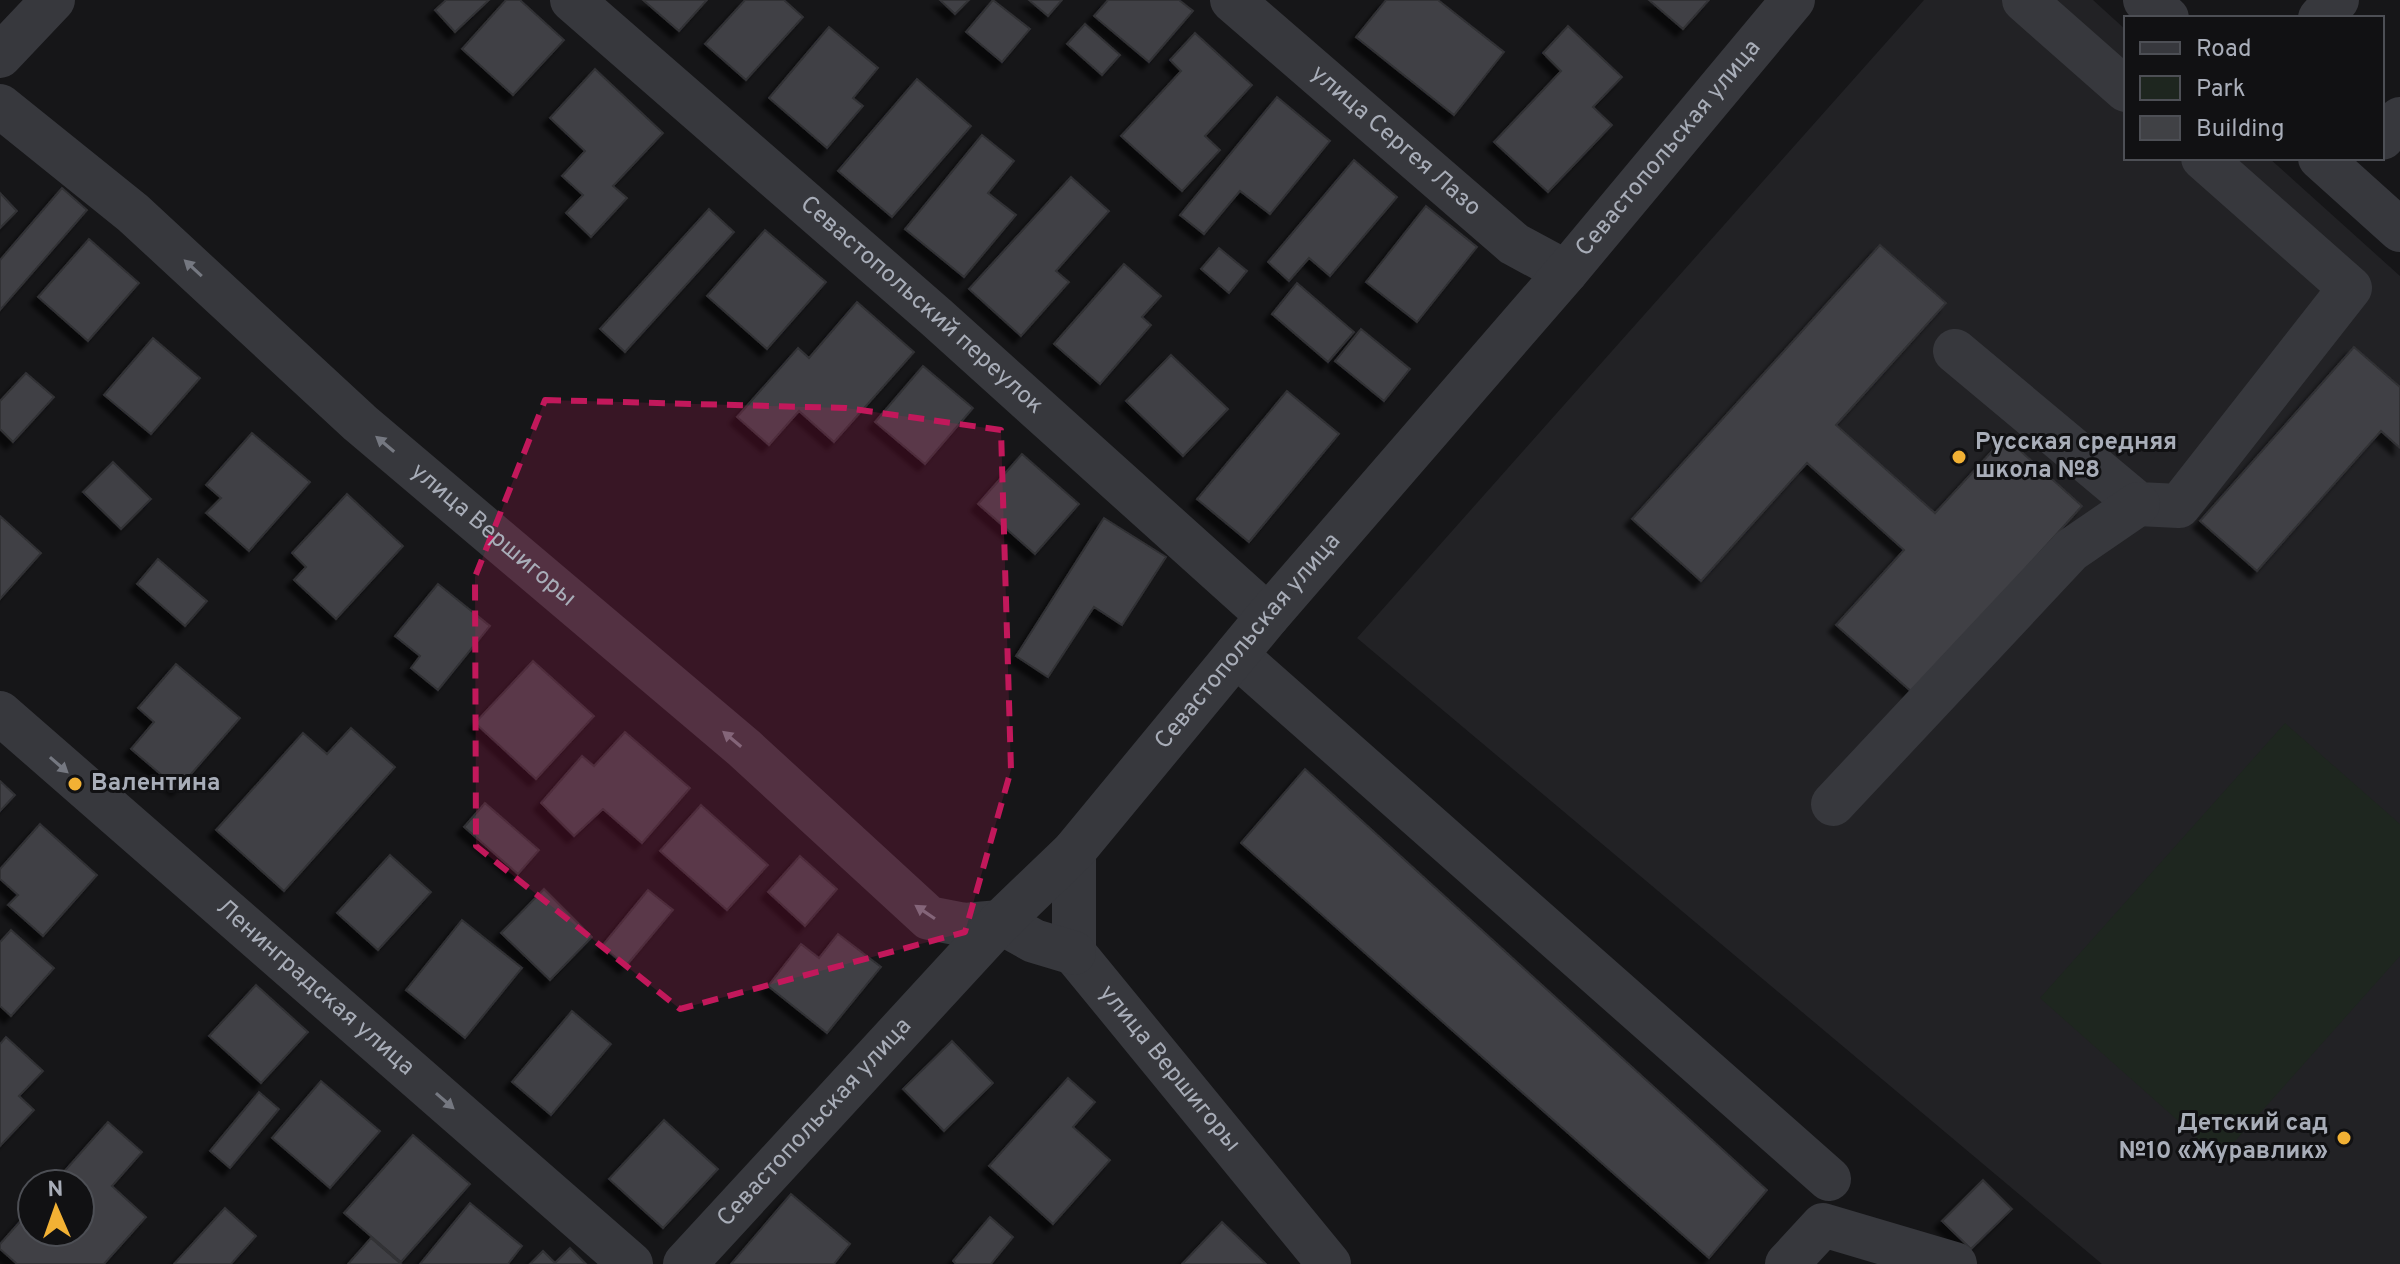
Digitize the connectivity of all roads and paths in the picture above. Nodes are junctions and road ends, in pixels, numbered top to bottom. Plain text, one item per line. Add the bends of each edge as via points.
1 (53, 0) edge
2 (572, 0) edge
3 (1232, 0) edge
4 (1793, 0) edge
5 (2024, 0) edge
6 (2145, 0) edge
7 (2337, 0) edge
8 (2165, 16) edge
9 (2322, 16) edge
10 (0, 56) edge
11 (2124, 88) edge
12 (0, 106) edge
13 (2400, 119) edge
14 (2384, 136) edge
15 (2205, 160) edge
16 (2342, 165) edge
17 (2400, 230) edge
18 (1566, 272) junction
19 (1955, 351) dead end
20 (2138, 504) junction
21 (1268, 616) junction
22 (1236, 655) junction
23 (0, 713) edge
24 (1833, 804) dead end
25 (1074, 851) junction
26 (1000, 922) junction
27 (1074, 953) junction
28 (1829, 1179) dead end
29 (631, 1264) edge
30 (685, 1264) edge
31 (1329, 1264) edge
32 (1787, 1264) edge
33 (1955, 1264) edge

1 - 10 street
2 - 21 street, Севастопольский переулок
3 - 18 street, улица Сергея Лазо via 1514,244
4 - 18 street, Севастопольская улица
5 - 11 street
6 - 8 street
7 - 9 street
26 -> 12 street, улица Вершигоры via 965,925 929,918 744,748 360,423 133,213
13 - 14 street
15 - 20 street via 2350,288 2179,506
16 - 17 street
18 - 21 street, Севастопольская улица
19 - 20 street
20 - 24 street via 2071,550
21 - 22 street, Севастопольская улица
22 - 25 street, Севастопольская улица
22 - 28 street
23 -> 29 street, Ленинградская улица
25 - 26 street, Севастопольская улица
25 - 27 street
26 - 27 street via 1034,941
26 - 30 street, Севастопольская улица
27 - 31 street, улица Вершигоры
32 - 33 street via 1823,1225

